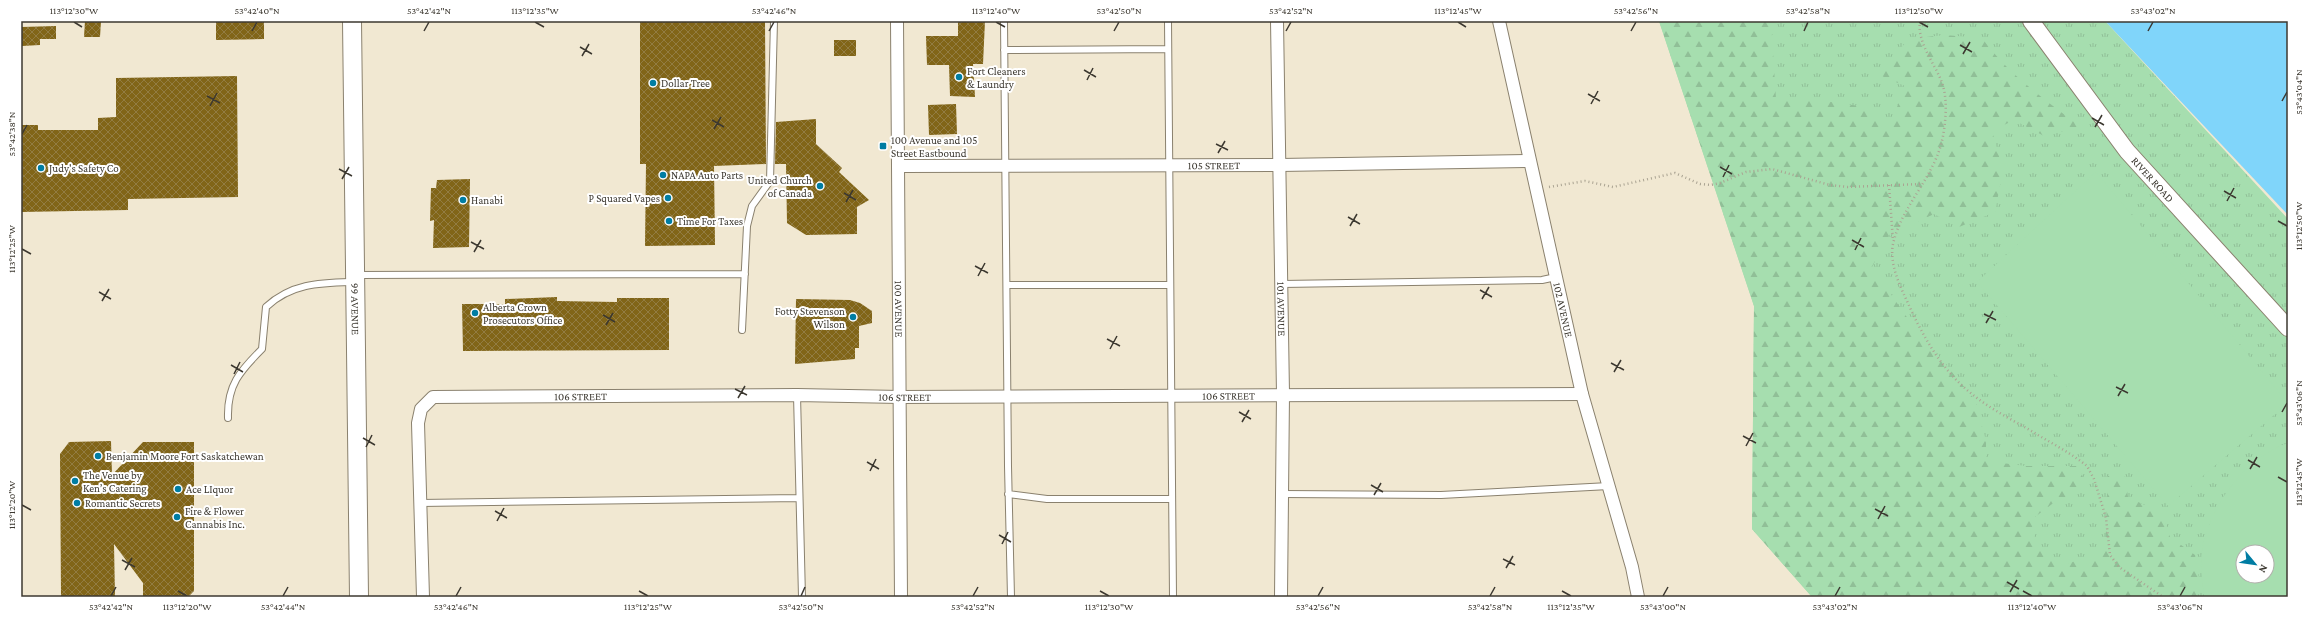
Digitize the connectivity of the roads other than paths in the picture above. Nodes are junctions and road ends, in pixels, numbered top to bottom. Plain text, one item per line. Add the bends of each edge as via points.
1 (352, 21) edge
2 (774, 21) edge
3 (897, 21) edge
4 (1004, 21) edge
5 (1168, 21) edge
6 (1277, 21) edge
7 (1499, 21) edge
8 (2031, 21) edge
9 (1168, 49) junction
10 (1004, 50) junction
11 (1529, 161) junction
12 (1169, 165) junction
13 (1280, 165) junction
14 (898, 166) junction
15 (1005, 166) junction
16 (745, 274) junction
17 (1556, 277) junction
18 (354, 278) junction
19 (1282, 284) junction
20 (1007, 285) junction
21 (1170, 285) junction
22 (2288, 328) edge
23 (742, 330) dead end
24 (797, 394) junction
25 (1283, 394) junction
26 (1582, 394) junction
27 (1172, 395) junction
28 (1008, 396) junction
29 (900, 397) junction
30 (228, 418) dead end
31 (1609, 486) junction
32 (1008, 494) junction
33 (1282, 494) junction
34 (799, 498) junction
35 (1172, 499) junction
36 (420, 503) junction
37 (359, 597) edge
38 (423, 597) edge
39 (802, 597) edge
40 (901, 597) edge
41 (1011, 597) edge
42 (1173, 597) edge
43 (1281, 597) edge
44 (1638, 597) edge

1 - 18 main road, 99 AVENUE
2 - 16 lane via 770,181 752,206 747,226
3 - 14 street, 100 AVENUE
4 - 10 lane
5 - 9 lane
6 - 13 street, 101 AVENUE
7 - 11 street, 102 AVENUE
8 - 22 street, RIVER ROAD via 2127,150
9 - 10 lane
9 - 12 lane
10 - 15 lane
11 - 13 street, 105 STREET
11 - 17 street, 102 AVENUE
12 - 13 street, 105 STREET
12 - 15 street, 105 STREET
12 - 21 lane
13 - 19 street, 101 AVENUE
14 - 15 street, 105 STREET
14 - 29 street, 100 AVENUE
15 - 20 lane
16 - 18 lane
16 - 23 lane
17 - 19 lane via 1542,280
17 - 26 street, 102 AVENUE
18 - 30 lane via 310,284 279,295 266,307 262,349 241,370 232,386 227,403
18 - 37 main road, 99 AVENUE
19 - 25 street, 101 AVENUE
20 - 21 lane
20 - 28 lane
21 - 27 lane
24 - 29 street, 106 STREET
24 - 34 lane
24 - 36 street, 106 STREET via 433,397 426,402 418,416
25 - 26 street, 106 STREET
25 - 27 street, 106 STREET
25 - 33 street, 101 AVENUE
26 - 31 street, 102 AVENUE
27 - 28 street, 106 STREET
27 - 35 lane
28 - 29 street, 106 STREET
28 - 32 lane
29 - 40 street, 100 AVENUE
31 - 33 lane via 1441,494
31 - 44 street, 102 AVENUE
32 - 35 lane via 1047,499
32 - 41 lane
33 - 43 street, 101 AVENUE
34 - 36 lane
34 - 39 lane
35 - 42 lane
36 - 38 street, 106 STREET

